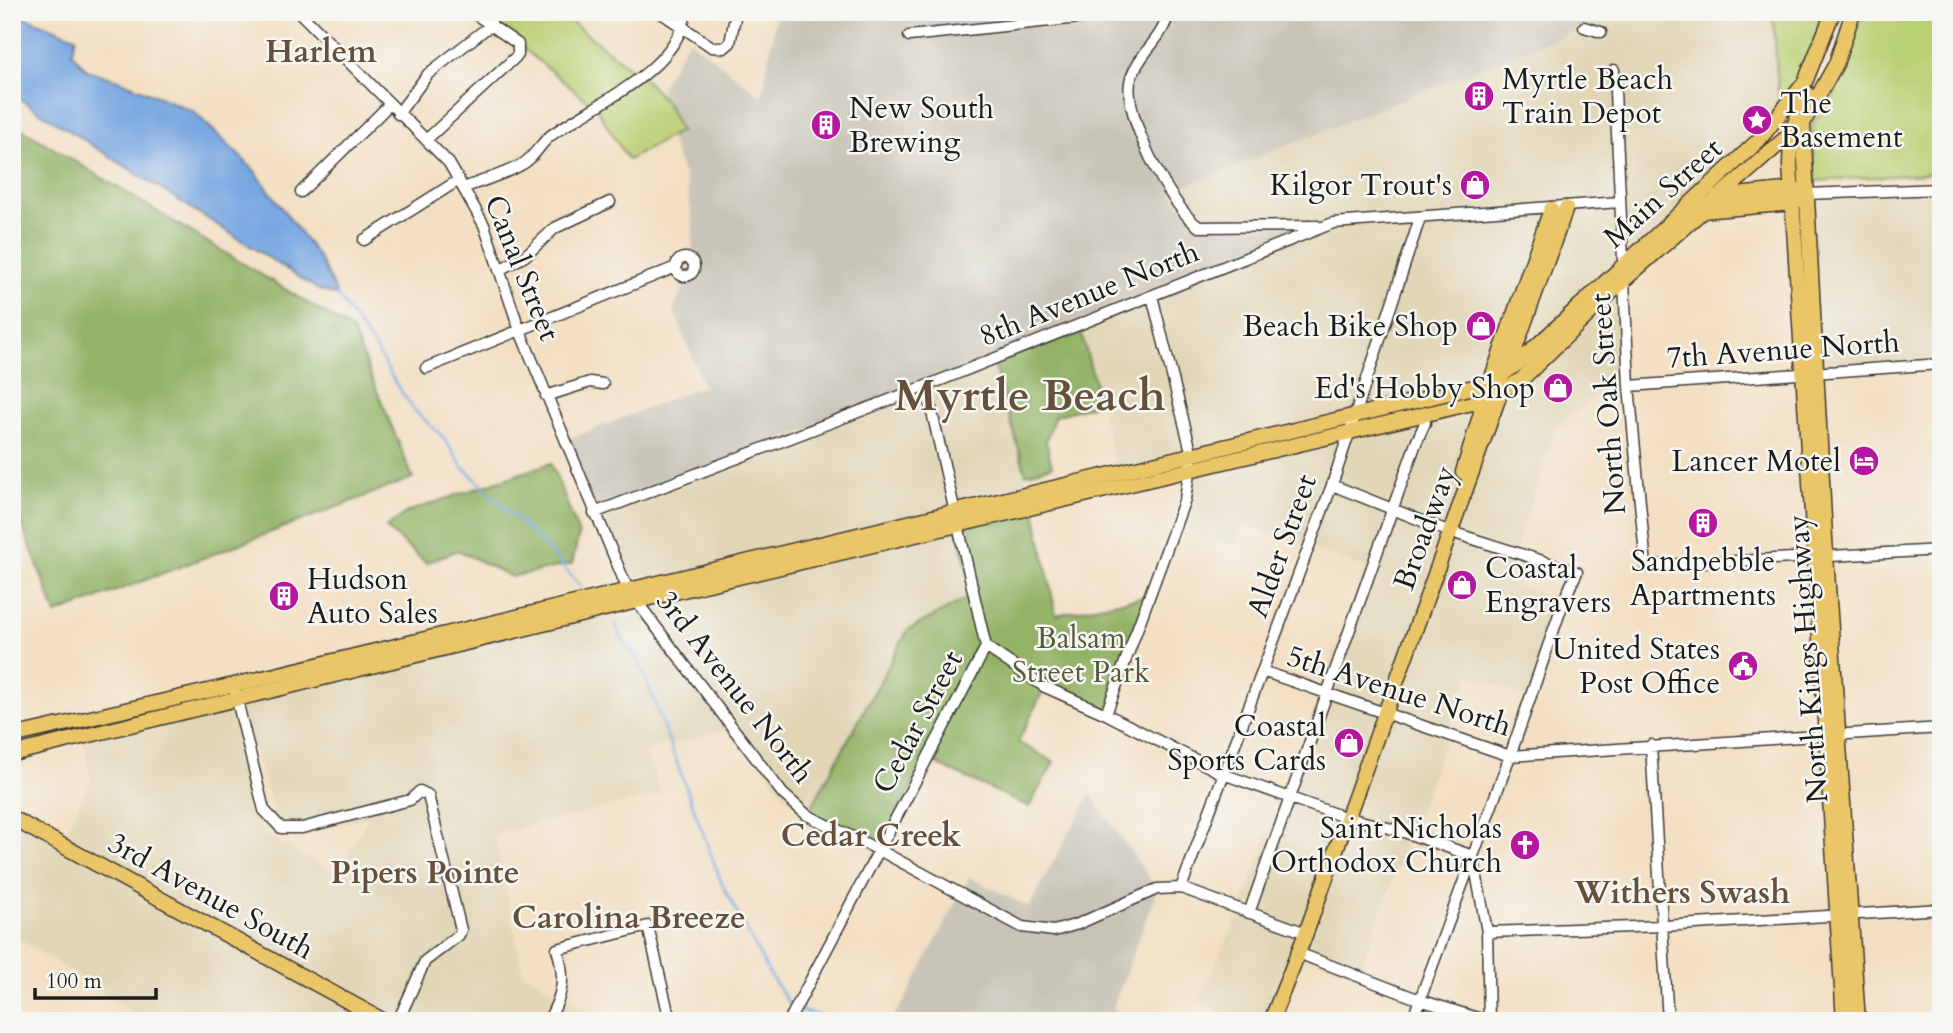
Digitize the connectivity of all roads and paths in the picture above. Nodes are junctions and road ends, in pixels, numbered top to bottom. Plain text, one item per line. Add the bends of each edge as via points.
1 (299, 12) edge
2 (472, 12) edge
3 (660, 12) edge
4 (687, 12) edge
5 (736, 12) edge
6 (1137, 12) edge
7 (1169, 12) edge
8 (1836, 12) edge
9 (1853, 12) edge
10 (492, 24) junction
11 (1584, 27) dead end
12 (684, 28) junction
13 (1601, 32) dead end
14 (909, 36) dead end
15 (1615, 70) dead end
16 (389, 105) junction
17 (398, 114) junction
18 (1803, 123) junction
19 (1791, 133) junction
20 (426, 140) junction
21 (461, 184) junction
22 (1941, 189) edge
23 (301, 192) dead end
24 (1797, 195) junction
25 (1716, 198) junction
26 (610, 202) dead end
27 (1620, 202) junction
28 (1698, 206) junction
29 (1558, 208) junction
30 (1420, 218) junction
31 (1325, 226) junction
32 (364, 240) dead end
33 (676, 267) dead end
34 (499, 270) junction
35 (1623, 273) junction
36 (1152, 296) junction
37 (520, 331) junction
38 (1941, 364) edge
39 (426, 368) dead end
40 (1507, 371) junction
41 (1811, 372) junction
42 (603, 384) dead end
43 (926, 386) junction
44 (1629, 386) junction
45 (1495, 388) junction
46 (546, 396) junction
47 (1485, 400) junction
48 (1424, 413) junction
49 (1351, 424) junction
50 (1191, 462) junction
51 (1332, 485) junction
52 (1392, 509) junction
53 (594, 513) junction
54 (956, 519) junction
55 (1448, 531) junction
56 (1941, 550) edge
57 (1821, 556) junction
58 (633, 596) junction
59 (986, 647) junction
60 (1262, 671) junction
61 (235, 692) junction
62 (1328, 693) junction
63 (1383, 712) junction
64 (1106, 713) junction
65 (1941, 728) edge
66 (1833, 735) junction
67 (12, 736) edge
68 (1651, 745) junction
69 (12, 754) edge
70 (1510, 756) junction
71 (1223, 774) junction
72 (1290, 797) junction
73 (1344, 816) junction
74 (12, 818) edge
75 (879, 850) junction
76 (1474, 856) junction
77 (1181, 888) junction
78 (1941, 909) edge
79 (1249, 914) junction
80 (1845, 915) junction
81 (1663, 926) junction
82 (1488, 932) junction
83 (1306, 933) junction
84 (1298, 953) junction
85 (1420, 1000) junction
86 (384, 1021) edge
87 (398, 1021) edge
88 (548, 1021) edge
89 (678, 1021) edge
90 (789, 1021) edge
91 (1271, 1021) edge
92 (1412, 1021) edge
93 (1488, 1021) edge
94 (1668, 1021) edge
95 (1844, 1021) edge
96 (1857, 1021) edge

1 - 16 street, Canal Street
2 - 10 street
3 - 12 street
4 - 12 street
5 - 12 street via 730,43 724,48 712,47
6 - 14 street
7 - 31 street via 1161,34 1137,64 1128,91 1143,139 1188,220 1199,227
8 - 19 main road, North Kings Highway via 1836,29
8 - 28 main road, Main Street via 1805,82
9 - 18 main road via 1836,64
10 - 17 street via 429,74
10 - 20 street via 518,44 518,55
11 - 13 street
12 - 21 street via 661,60 597,109 547,139 526,162
15 - 27 street, North Oak Street
16 - 17 street, Canal Street
16 - 23 street
17 - 20 street, Canal Street
18 - 19 main road, Main Street
18 - 24 main road, North Kings Highway
19 - 24 main road, North Kings Highway
19 - 25 main road, Main Street
20 - 21 street, Canal Street via 449,163
21 - 32 street
21 - 34 street, Canal Street via 484,225
22 - 24 street
24 - 25 main road
24 - 28 main road
24 - 41 main road, North Kings Highway
25 - 28 main road
26 - 34 street via 555,228 525,256
27 - 29 street, 8th Avenue North
27 - 35 street, North Oak Street
28 - 35 main road, Main Street
29 - 30 street, 8th Avenue North
29 - 40 main road
29 - 45 main road, Broadway
30 - 31 street, 8th Avenue North
30 - 49 street, Alder Street
31 - 36 street, 8th Avenue North
33 - 37 street
34 - 37 street, Canal Street
35 - 40 main road, Main Street
35 - 44 street, North Oak Street
35 - 45 main road, Main Street via 1521,380
36 - 43 street, 8th Avenue North
36 - 50 street
37 - 39 street
37 - 46 street, Canal Street
38 - 41 street, 7th Avenue North
40 - 45 main road, Main Street
41 - 44 street, 7th Avenue North
41 - 57 main road, North Kings Highway
42 - 46 street via 590,382
43 - 53 street, 8th Avenue North
43 - 54 street, Cedar Street
44 - 57 street, North Oak Street via 1646,566
45 - 47 main road, Main Street
45 - 49 main road
45 - 55 main road, Broadway
46 - 53 street, Canal Street
47 - 48 main road, Main Street
47 - 55 main road, Broadway
48 - 49 main road, Main Street
48 - 52 street via 1422,434
49 - 50 main road
49 - 51 street, Alder Street
50 - 54 main road
50 - 64 street via 1185,499
51 - 52 street
51 - 60 street, Alder Street
52 - 55 street
52 - 62 street
53 - 58 street, Canal Street
54 - 58 main road
54 - 59 street, Cedar Street
55 - 63 main road, Broadway
55 - 70 street via 1577,572
56 - 57 street
57 - 66 main road, North Kings Highway
58 - 61 main road
58 - 75 street, 3rd Avenue North via 783,794 807,815
59 - 64 street via 1045,687
59 - 75 street, Cedar Street
60 - 62 street, 5th Avenue North
60 - 71 street, Alder Street
61 - 67 main road
61 - 69 main road
61 - 87 street via 264,810 281,828 302,828 410,800 420,791 428,795 461,930 425,961
62 - 63 street, 5th Avenue North
62 - 72 street
63 - 70 street, 5th Avenue North
63 - 73 main road, Broadway
64 - 71 street
65 - 66 street, 5th Avenue North
66 - 68 street, 5th Avenue North
66 - 80 main road, North Kings Highway
68 - 70 street, 5th Avenue North
68 - 81 street
70 - 76 street
71 - 72 street
71 - 77 street, Alder Street
72 - 73 street
72 - 79 street
73 - 76 street
73 - 83 main road, Broadway
74 - 86 main road, 3rd Avenue South
75 - 77 street, 3rd Avenue North via 1008,922 1036,930 1054,931 1157,889
75 - 90 street, Cedar Street
76 - 82 street
76 - 85 street
77 - 79 street
78 - 80 street
79 - 83 street
80 - 81 street
80 - 95 main road, North Kings Highway
80 - 96 main road, North Kings Highway
81 - 82 street
81 - 94 street
82 - 93 street
83 - 84 main road, Broadway
84 - 85 street
84 - 91 main road, Broadway
85 - 92 street
85 - 93 street
88 - 89 street via 563,990 557,949 648,926 668,1012

